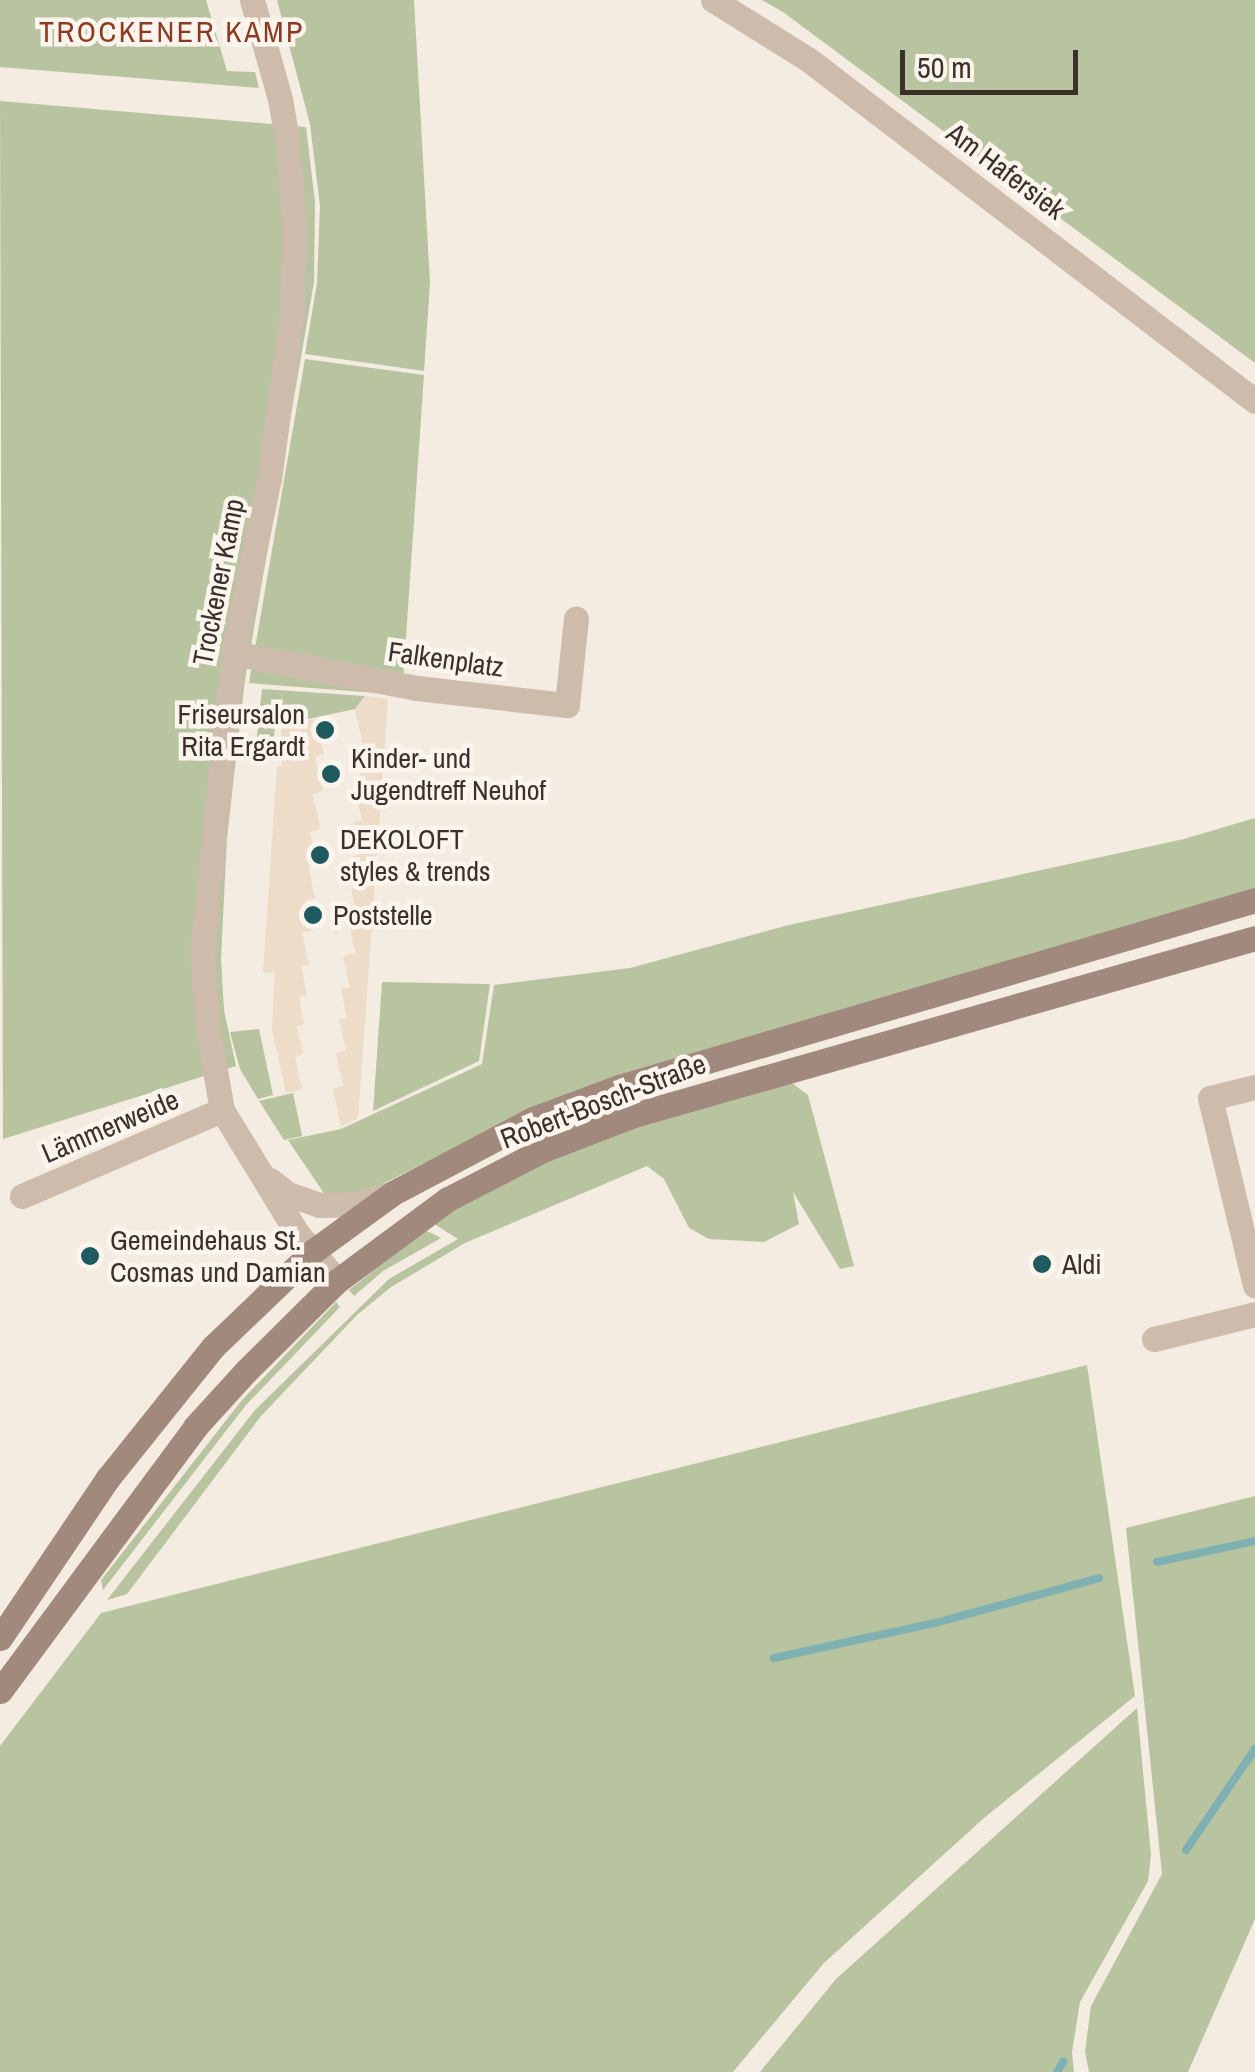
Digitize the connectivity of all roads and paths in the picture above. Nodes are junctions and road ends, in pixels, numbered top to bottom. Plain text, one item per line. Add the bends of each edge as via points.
1 (252, 0) edge
2 (713, 0) edge
3 (1255, 401) edge
4 (576, 618) dead end
5 (233, 653) junction
6 (1255, 900) edge
7 (1255, 938) edge
8 (1255, 1087) edge
9 (222, 1110) junction
10 (258, 1170) junction
11 (393, 1193) junction
12 (22, 1196) dead end
13 (312, 1252) junction
14 (337, 1281) junction
15 (1255, 1286) edge
16 (1255, 1314) edge
17 (1154, 1339) dead end
18 (0, 1638) edge
19 (0, 1690) edge

1 - 5 street, Trockener Kamp via 288,144 292,310 274,448
2 - 3 street, Am Hafersiek via 809,60
4 - 5 street, Falkenplatz via 567,704 417,688
5 - 9 street, Trockener Kamp via 202,953
6 - 11 main road, Robert-Bosch-Straße via 619,1086 516,1127
7 - 14 main road, Robert-Bosch-Straße via 634,1115 545,1149 448,1199
8 - 15 street via 1210,1098
9 - 10 street, Trockener Kamp
9 - 12 street, Lämmerweide
10 - 11 street, Trockener Kamp via 288,1194 320,1205 359,1204
10 - 13 street, Trockener Kamp
11 - 13 main road, Robert-Bosch-Straße
13 - 14 street, Trockener Kamp
13 - 18 main road, Robert-Bosch-Straße via 244,1314 162,1406
14 - 19 main road, Robert-Bosch-Straße via 194,1428
16 - 17 street

